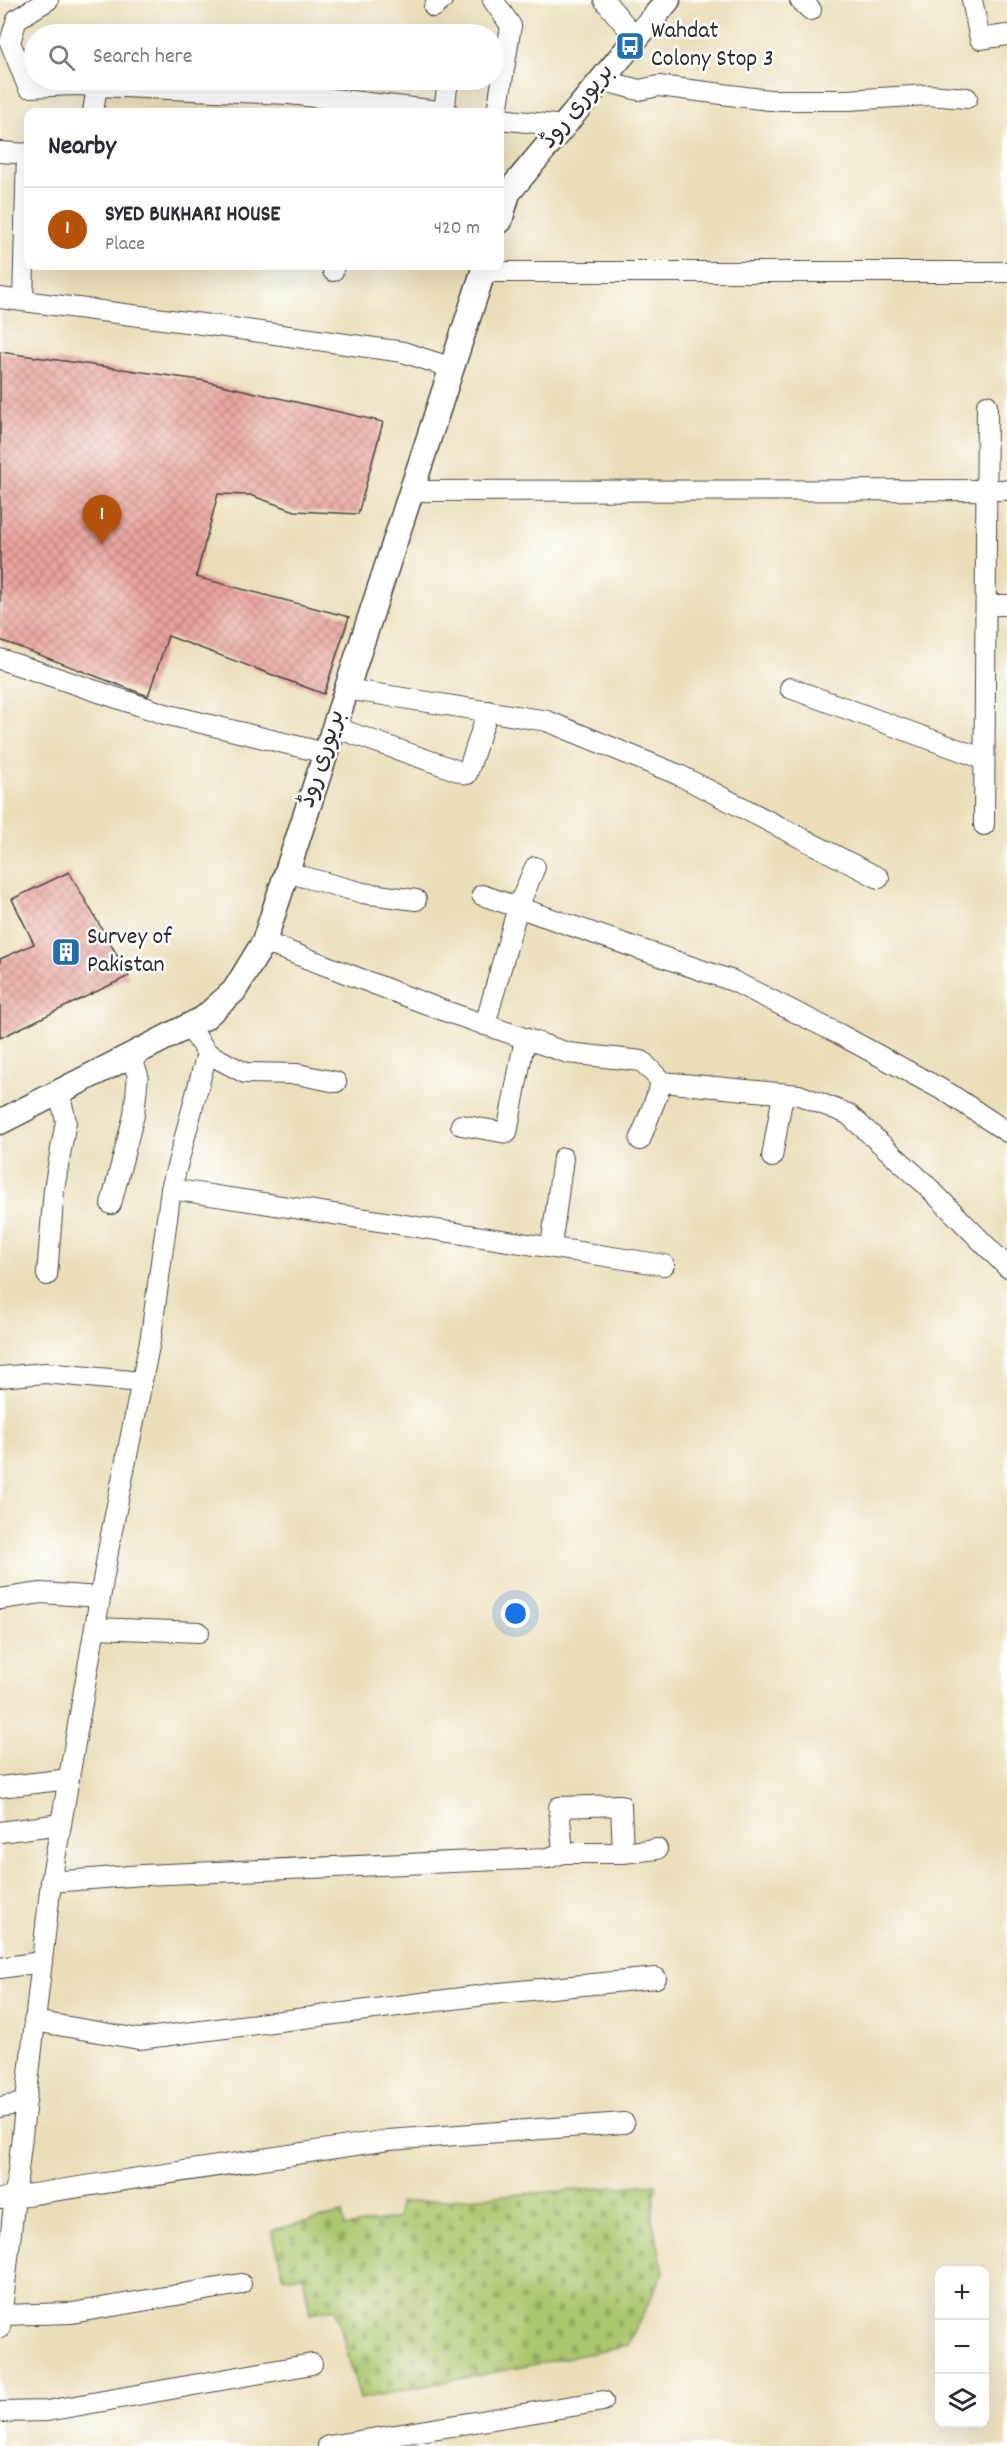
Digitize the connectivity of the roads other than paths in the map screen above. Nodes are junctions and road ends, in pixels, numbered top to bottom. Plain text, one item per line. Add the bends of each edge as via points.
1 (47, 0) edge
2 (493, 0) edge
3 (604, 0) edge
4 (668, 0) edge
5 (972, 0) edge
6 (1007, 35) edge
7 (636, 38) junction
8 (504, 69) edge
9 (24, 77) edge
10 (601, 80) junction
11 (96, 90) edge
12 (192, 90) edge
13 (447, 90) edge
14 (501, 90) edge
15 (967, 98) dead end
16 (93, 108) edge
17 (410, 108) edge
18 (444, 108) edge
19 (498, 108) edge
20 (504, 119) edge
21 (563, 126) junction
22 (0, 152) edge
23 (24, 153) edge
24 (504, 204) edge
25 (504, 269) edge
26 (24, 270) edge
27 (484, 270) edge
28 (1007, 272) edge
29 (0, 298) edge
30 (23, 301) junction
31 (452, 368) junction
32 (987, 405) dead end
33 (997, 490) edge
34 (411, 491) junction
35 (987, 605) junction
36 (1007, 605) edge
37 (0, 659) edge
38 (790, 688) dead end
39 (346, 689) junction
40 (488, 711) junction
41 (334, 727) junction
42 (325, 753) junction
43 (984, 759) junction
44 (984, 825) dead end
45 (535, 867) dead end
46 (286, 872) junction
47 (879, 878) dead end
48 (482, 895) dead end
49 (416, 900) dead end
50 (518, 908) junction
51 (264, 942) junction
52 (485, 1025) junction
53 (189, 1026) junction
54 (525, 1038) junction
55 (207, 1053) junction
56 (130, 1056) junction
57 (662, 1082) junction
58 (336, 1083) dead end
59 (59, 1092) junction
60 (783, 1094) junction
61 (0, 1122) edge
62 (460, 1125) dead end
63 (1007, 1132) edge
64 (640, 1140) dead end
65 (772, 1157) dead end
66 (563, 1158) dead end
67 (171, 1189) junction
68 (111, 1204) dead end
69 (550, 1247) junction
70 (664, 1265) dead end
71 (1007, 1267) edge
72 (47, 1275) dead end
73 (0, 1377) edge
74 (142, 1382) junction
75 (100, 1597) junction
76 (0, 1599) edge
77 (95, 1628) junction
78 (199, 1632) dead end
79 (69, 1779) junction
80 (0, 1787) edge
81 (61, 1824) junction
82 (0, 1832) edge
83 (657, 1849) dead end
84 (563, 1853) junction
85 (623, 1853) junction
86 (51, 1882) junction
87 (41, 1962) junction
88 (0, 1968) edge
89 (656, 1978) dead end
90 (34, 2021) junction
91 (25, 2103) junction
92 (0, 2108) edge
93 (624, 2123) dead end
94 (7, 2198) edge
95 (241, 2284) dead end
96 (2, 2285) edge
97 (1, 2322) edge
98 (312, 2364) dead end
99 (603, 2401) dead end
100 (0, 2412) edge
101 (327, 2446) edge

1 - 9 street via 17,19 10,42
2 - 8 street via 511,26
3 - 7 street
4 - 7 main road, بریوری روڈ
5 - 6 street via 980,39
7 - 10 main road, بریوری روڈ
10 - 15 street via 639,90 659,86 769,100 928,95
10 - 21 main road, بریوری روڈ
11 - 16 street
12 - 17 street via 289,94
13 - 18 street
14 - 19 street
20 - 21 street
21 - 24 main road, بریوری روڈ via 508,193
22 - 23 street
25 - 28 street
26 - 30 street
27 - 31 main road, بریوری روڈ
29 - 30 street
30 - 31 street via 403,352
31 - 34 main road, بریوری روڈ
32 - 33 street
33 - 34 street
33 - 35 street
34 - 39 main road, بریوری روڈ
35 - 36 street
35 - 43 street
37 - 42 street via 165,714
38 - 43 street
39 - 40 street
39 - 41 main road, بریوری روڈ
40 - 41 street via 467,774
40 - 47 street via 547,721 679,775
41 - 42 main road, بریوری روڈ
42 - 46 main road, بریوری روڈ
43 - 44 street
45 - 50 street
46 - 49 street via 363,893
46 - 51 main road, بریوری روڈ
48 - 50 street
50 - 52 street
50 - 63 street via 733,981 950,1094
51 - 52 street
51 - 53 main road, بریوری روڈ via 234,992
52 - 54 street
53 - 55 street
53 - 56 main road, بریوری روڈ
54 - 57 street via 568,1053 642,1060
54 - 62 street via 507,1133
55 - 58 street via 245,1073 297,1074
55 - 67 street
56 - 59 main road, بریوری روڈ
56 - 68 street via 138,1075 134,1115
57 - 60 street
57 - 64 street
59 - 61 main road, بریوری روڈ
59 - 72 street via 66,1121 54,1189
60 - 65 street
60 - 71 street via 800,1095 848,1114
66 - 69 street
67 - 69 street
67 - 74 street
69 - 70 street
73 - 74 street via 45,1373
74 - 75 street
75 - 76 street via 41,1593
75 - 77 street
77 - 78 street
77 - 79 street
79 - 80 street
79 - 81 street
81 - 82 street
81 - 86 street
83 - 85 street
84 - 85 street
84 - 85 street via 559,1807 621,1805
84 - 86 street via 548,1858
86 - 87 street
87 - 88 street
87 - 90 street
89 - 90 street via 500,1993 139,2039
90 - 91 street
91 - 92 street
91 - 94 street
93 - 94 street via 388,2140
94 - 96 street
95 - 97 street
96 - 97 street
98 - 100 street via 47,2411
99 - 101 street

